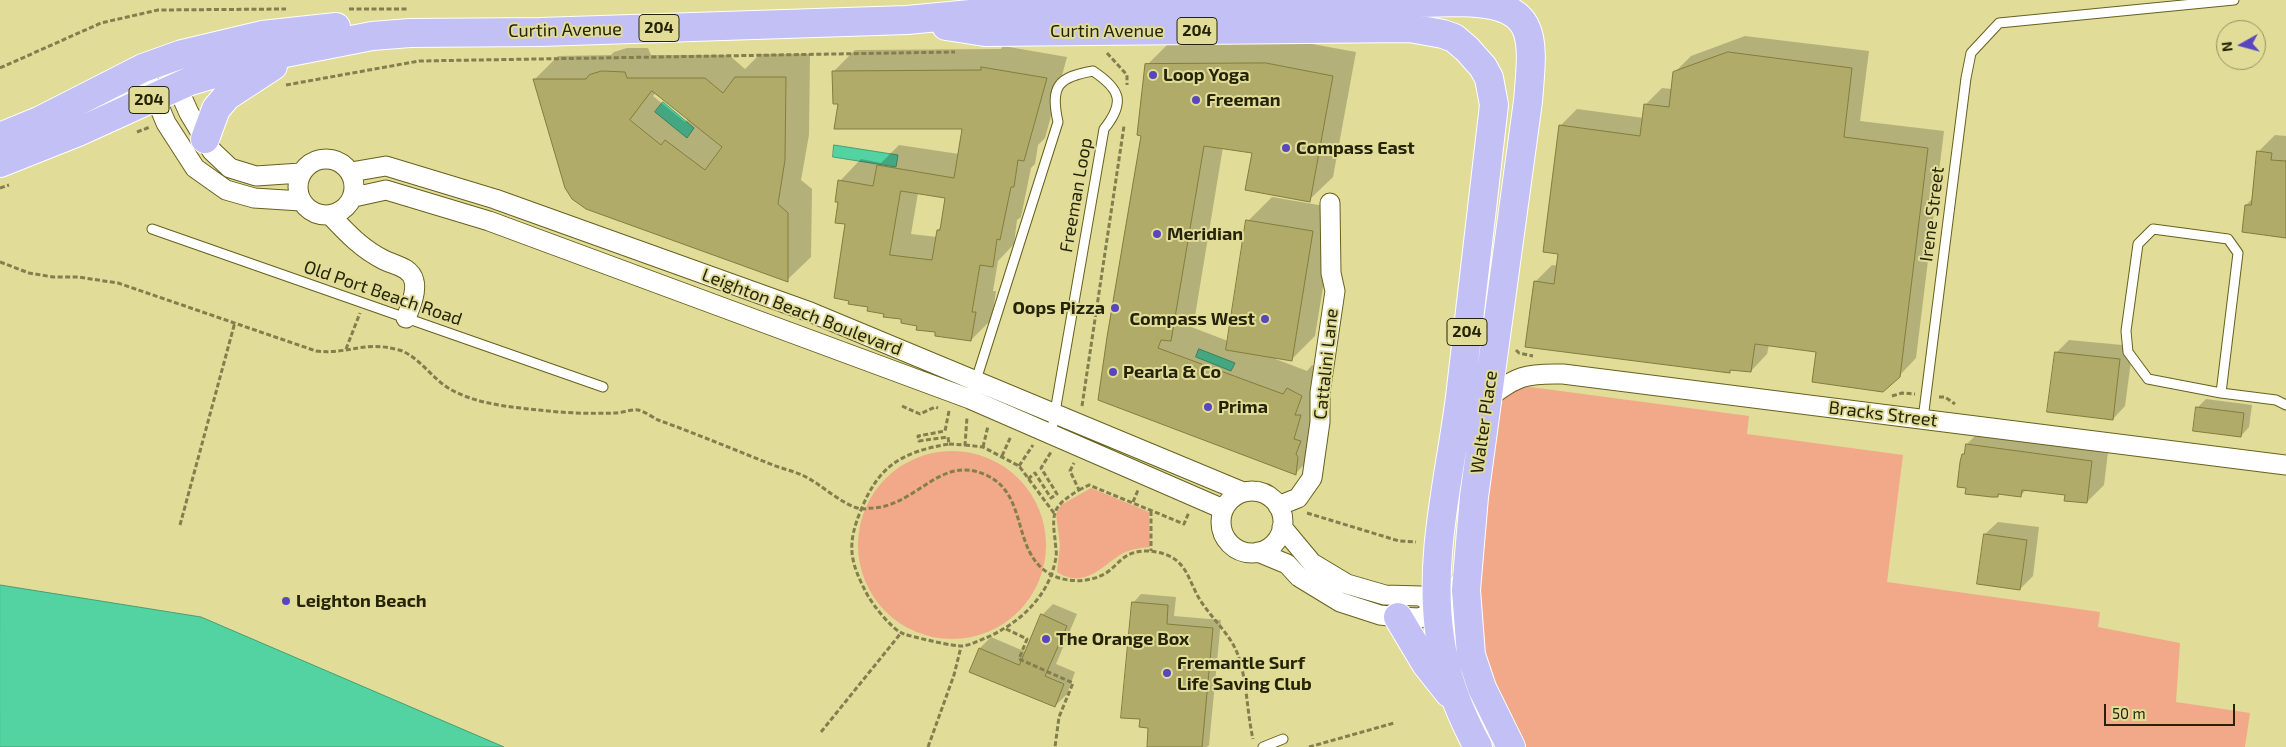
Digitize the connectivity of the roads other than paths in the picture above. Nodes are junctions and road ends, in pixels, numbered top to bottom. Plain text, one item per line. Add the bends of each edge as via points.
1 (2234, 0) edge
2 (1517, 14) joint
3 (907, 20) junction
4 (372, 36) junction
5 (303, 49) junction
6 (1478, 60) joint
7 (154, 64) junction
8 (166, 101) junction
9 (0, 138) edge
10 (205, 139) junction
11 (351, 172) junction
12 (6, 173) edge
13 (301, 173) junction
14 (354, 197) junction
15 (301, 201) junction
16 (1330, 204) dead end
17 (492, 210) junction
18 (331, 216) junction
19 (152, 229) dead end
20 (406, 318) junction
21 (977, 380) junction
22 (603, 387) dead end
23 (2221, 393) junction
24 (1487, 399) junction
25 (2286, 405) edge
26 (968, 408) junction
27 (1054, 413) junction
28 (1923, 419) junction
29 (1053, 441) junction
30 (2286, 465) edge
31 (1243, 492) junction
32 (1278, 506) junction
33 (1223, 508) junction
34 (1282, 527) junction
35 (1258, 552) junction
36 (1467, 571) junction
37 (1438, 608) junction
38 (1398, 617) junction
39 (1471, 655) junction
40 (1455, 700) junction
41 (1283, 739) dead end
42 (1263, 747) edge
43 (1478, 747) edge
44 (1510, 747) edge

1 - 28 lane, Irene Street via 1999,23 1970,53
2 - 3 main road, Curtin Avenue / 204 via 1483,2 1458,2 991,12
2 - 24 main road, Walter Place / 204 via 1532,44 1532,58
3 - 4 main road, Curtin Avenue / 204
3 - 6 main road, Curtin Avenue / 204 via 985,32 1410,28 1454,38
4 - 5 main road, Curtin Avenue / 204
4 - 7 main road, Curtin Avenue / 204 via 324,27 262,35
5 - 8 main road, Curtin Avenue / 204 via 190,81
5 - 10 main road via 227,96 216,109
6 - 37 main road, Walter Place / 204 via 1489,78 1494,105 1456,426 1441,520
7 - 8 street
7 - 9 main road, Curtin Avenue / 204
8 - 10 street
8 - 12 main road, Curtin Avenue / 204 via 78,132
8 - 15 street via 195,168 226,190 254,198
10 - 13 street via 212,151 230,168 256,176
11 - 13 street via 340,162 326,158 312,162
11 - 14 street
11 - 17 street, Leighton Beach Boulevard via 386,166
13 - 15 street via 298,196
14 - 17 street, Leighton Beach Boulevard via 386,190
14 - 18 street via 344,210
15 - 18 street via 317,215
16 - 32 street, Cattalini Lane via 1335,291 1312,478 1298,498
17 - 21 street, Leighton Beach Boulevard via 810,312
17 - 26 street, Leighton Beach Boulevard
18 - 20 street via 357,244 406,269 414,279
19 - 20 lane, Old Port Beach Road
20 - 22 lane, Old Port Beach Road
21 - 26 lane, Freeman Loop
21 - 27 street, Leighton Beach Boulevard
21 - 27 lane, Freeman Loop via 1058,122 1053,102 1058,86 1071,75 1093,71 1112,84 1118,98 1115,116 1104,128
23 - 23 lane via 2148,379 2128,352 2126,331 2138,244 2153,229 2228,239 2238,253
23 - 25 lane via 2276,400
24 - 28 street, Bracks Street via 1504,385 1523,376 1563,374
24 - 36 main road, Walter Place / 204
26 - 29 street, Leighton Beach Boulevard
27 - 29 lane, Freeman Loop
27 - 31 street, Leighton Beach Boulevard
28 - 30 street, Bracks Street
29 - 33 street, Leighton Beach Boulevard via 1083,449
31 - 32 street via 1262,492
31 - 33 street
32 - 34 street
33 - 35 street via 1223,533 1229,542 1242,551
34 - 35 street via 1277,539
34 - 37 street via 1308,558 1347,584 1375,592 1421,596
35 - 38 street via 1287,564 1299,577 1340,602 1380,615
36 - 37 street via 1452,595
36 - 39 main road, Walter Place / 204
37 - 38 street via 1420,618
37 - 39 street via 1462,634
37 - 40 main road, 204 via 1442,652
38 - 40 main road via 1426,664
39 - 44 main road, 204 via 1482,688
40 - 43 main road, 204
41 - 42 lane

